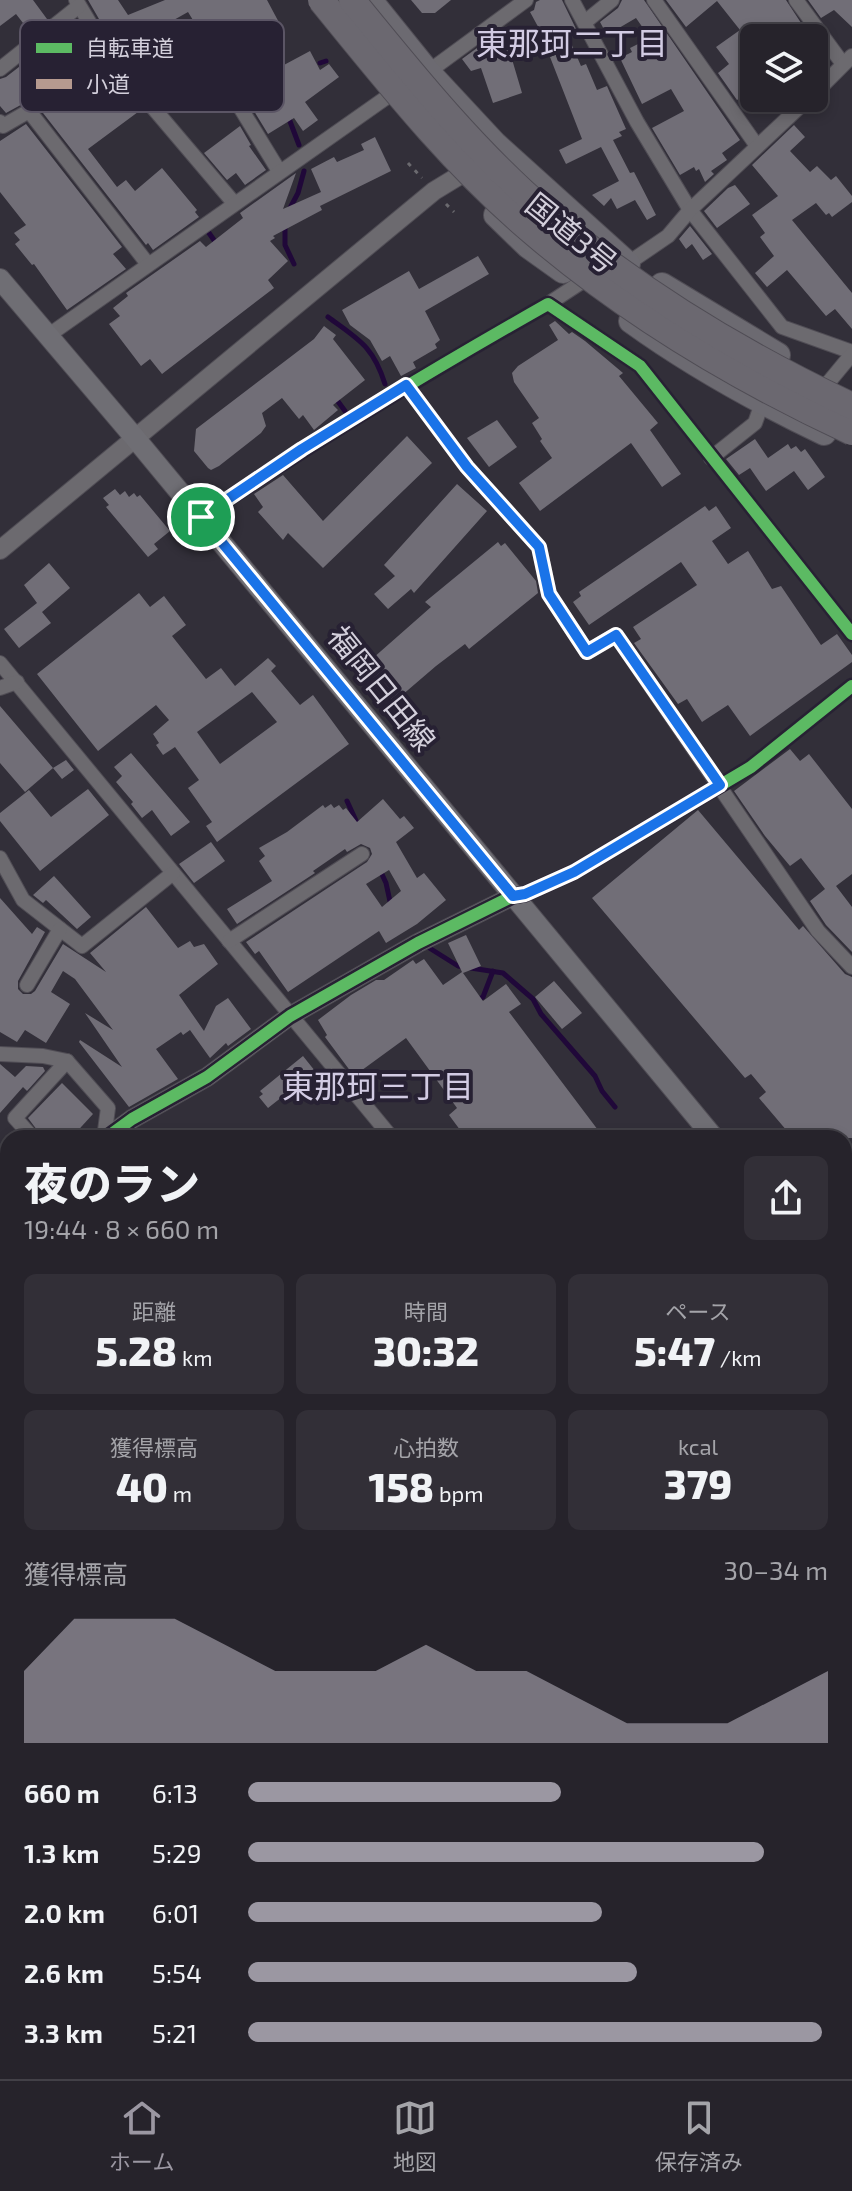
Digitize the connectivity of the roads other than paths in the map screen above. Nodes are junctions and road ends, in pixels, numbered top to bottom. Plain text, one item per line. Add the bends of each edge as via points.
1 (311, 0) edge
2 (321, 0) edge
3 (352, 0) edge
4 (370, 0) edge
5 (526, 0) edge
6 (572, 0) edge
7 (612, 0) edge
8 (654, 0) edge
9 (796, 0) edge
10 (77, 3) edge
11 (57, 20) edge
12 (585, 22) junction
13 (20, 52) edge
14 (847, 60) edge
15 (0, 69) edge
16 (428, 72) junction
17 (828, 80) edge
18 (387, 97) junction
19 (27, 112) edge
20 (30, 112) edge
21 (156, 112) edge
22 (243, 112) edge
23 (794, 112) edge
24 (0, 122) edge
25 (495, 144) junction
26 (757, 146) junction
27 (279, 171) junction
28 (457, 177) junction
29 (234, 203) junction
30 (690, 210) junction
31 (147, 263) junction
32 (627, 264) junction
33 (0, 279) edge
34 (580, 283) junction
35 (548, 304) junction
36 (49, 335) junction
37 (852, 353) edge
38 (828, 383) junction
39 (406, 385) junction
40 (852, 392) edge
41 (762, 403) junction
42 (852, 406) edge
43 (852, 432) edge
44 (135, 438) junction
45 (852, 444) edge
46 (711, 458) junction
47 (201, 517) junction
48 (0, 550) edge
49 (852, 634) edge
50 (0, 663) edge
51 (17, 682) junction
52 (852, 686) edge
53 (0, 688) edge
54 (720, 785) junction
55 (362, 854) dead end
56 (0, 858) edge
57 (173, 873) junction
58 (513, 896) junction
59 (60, 929) junction
60 (229, 941) junction
61 (852, 967) edge
62 (27, 985) dead end
63 (290, 1016) junction
64 (0, 1054) edge
65 (67, 1061) junction
66 (26, 1130) edge
67 (106, 1130) edge
68 (116, 1130) edge
69 (385, 1130) edge
70 (707, 1130) edge

1 - 18 highway, 国道3号
2 - 43 highway, bridge via 401,98 532,232 705,356
3 - 42 highway, bridge via 420,83 548,215 717,336
4 - 16 highway, 国道3号
5 - 16 street
6 - 12 street
7 - 12 street
8 - 26 street
9 - 14 street
10 - 11 street
12 - 30 street
13 - 15 street
14 - 17 street
16 - 25 highway, 国道3号
18 - 27 street
18 - 28 highway, 国道3号
19 - 24 street via 3,126
20 - 31 street
21 - 29 street
22 - 27 street
23 - 26 street
25 - 28 street
25 - 32 highway, 国道3号
26 - 30 street
27 - 29 street
28 - 34 highway, 国道3号 via 528,246
28 - 44 street
29 - 31 street
30 - 32 street via 668,236
30 - 37 street via 782,327
31 - 36 street
32 - 38 highway, 国道3号
33 - 36 main road, 福岡日田線
34 - 35 street
34 - 41 highway, 国道3号 via 669,349
35 - 39 street
35 - 46 street via 640,366
36 - 44 main road, 福岡日田線
37 - 38 street
38 - 40 highway, 国道3号
39 - 47 street
39 - 54 street via 467,467 539,547 549,594 587,652 616,635
41 - 45 highway, 国道3号
41 - 46 street via 755,423
44 - 47 main road, 福岡日田線
44 - 48 street
46 - 49 street
47 - 58 main road, 福岡日田線
50 - 51 street
51 - 53 street
51 - 57 street
52 - 54 street via 751,767
54 - 58 street via 574,872
54 - 61 street via 818,931
55 - 60 street
56 - 59 street via 23,900
57 - 59 street via 82,946
57 - 60 street
58 - 63 street
58 - 70 main road, 福岡日田線
59 - 62 street
60 - 63 street
63 - 68 street via 207,1077
63 - 69 street
64 - 65 street
65 - 66 street via 15,1118
65 - 67 street via 108,1108

